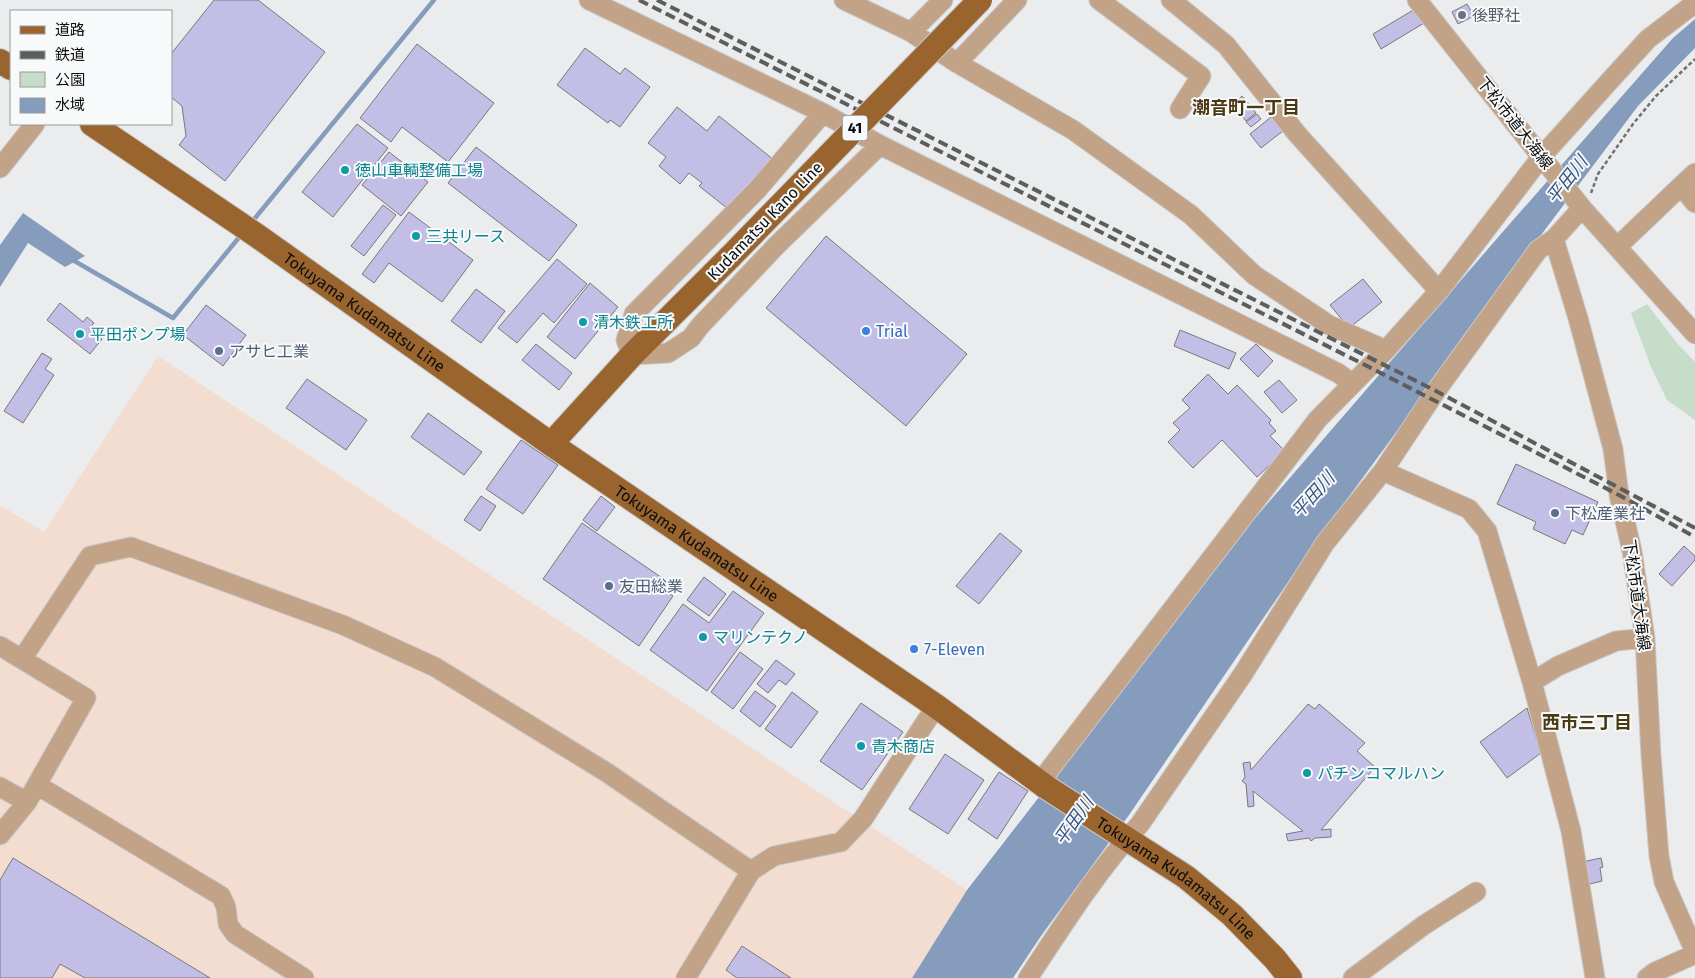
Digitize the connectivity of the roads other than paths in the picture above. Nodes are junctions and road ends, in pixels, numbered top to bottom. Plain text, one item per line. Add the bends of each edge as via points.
1 (589, 0) edge
2 (844, 0) edge
3 (943, 0) edge
4 (980, 0) edge
5 (1017, 0) edge
6 (1099, 0) edge
7 (1172, 0) edge
8 (1418, 1) edge
9 (1695, 3) edge
10 (911, 32) junction
11 (956, 63) junction
12 (1180, 109) dead end
13 (823, 113) junction
14 (34, 125) edge
15 (93, 125) edge
16 (880, 145) junction
17 (1545, 162) junction
18 (0, 168) edge
19 (1695, 173) edge
20 (1680, 186) junction
21 (1695, 203) edge
22 (1582, 208) junction
23 (1554, 239) junction
24 (1617, 247) junction
25 (1439, 291) junction
26 (1695, 334) edge
27 (1385, 351) junction
28 (632, 355) junction
29 (1352, 383) junction
30 (551, 444) junction
31 (1383, 471) junction
32 (1645, 638) junction
33 (0, 646) edge
34 (22, 659) junction
35 (1532, 682) junction
36 (936, 706) junction
37 (1043, 784) junction
38 (37, 785) junction
39 (0, 787) edge
40 (27, 802) junction
41 (0, 835) edge
42 (1124, 838) junction
43 (751, 871) junction
44 (1476, 892) dead end
45 (1695, 953) edge
46 (304, 978) edge
47 (686, 978) edge
48 (1028, 978) edge
49 (1290, 978) edge
50 (1353, 978) edge
51 (1595, 978) edge
52 (1647, 978) edge

1 - 13 street
2 - 10 street
3 - 10 street
4 - 28 main road, Kudamatsu Kano Line / 41, bridge
5 - 11 street
6 - 12 street via 1201,76
7 - 25 street via 1226,45 1298,135
8 - 17 street, 下松市道大海線
9 - 17 street via 1648,40
10 - 11 street
11 - 27 street via 1073,130 1191,215 1254,275 1329,325
13 - 16 street
13 - 28 street via 757,190 634,314 626,340
14 - 18 street
15 - 30 main road, Tokuyama Kudamatsu Line via 247,228
16 - 28 street via 777,245 690,338 668,353
16 - 29 street via 1338,373
17 - 22 street, 下松市道大海線
17 - 25 street
19 - 20 street
20 - 21 street
20 - 24 street
22 - 23 street
22 - 24 street, 下松市道大海線
23 - 31 street via 1538,250 1436,391
23 - 32 street, 下松市道大海線 via 1612,449
24 - 26 street, 下松市道大海線
25 - 27 street
27 - 29 street
28 - 30 main road, Kudamatsu Kano Line / 41
29 - 37 street via 1318,419
30 - 36 main road, Tokuyama Kudamatsu Line
31 - 35 street via 1469,509 1487,531
31 - 42 street via 1326,543 1243,674 1140,824
32 - 35 street via 1616,641 1558,666
32 - 45 street, 下松市道大海線 via 1661,865 1664,882
33 - 34 street
34 - 38 street via 86,698
34 - 43 street via 90,556 131,547 343,625 435,666 606,772
35 - 51 street via 1570,831
36 - 37 main road, Tokuyama Kudamatsu Line
36 - 43 street via 863,820 842,842 774,856
37 - 42 main road, Tokuyama Kudamatsu Line
38 - 40 street
38 - 46 street via 221,896 228,924 235,934
39 - 40 street
40 - 41 street
42 - 48 street
42 - 49 main road, Tokuyama Kudamatsu Line via 1186,877 1232,915
43 - 47 street
44 - 50 street via 1424,925
45 - 52 street

